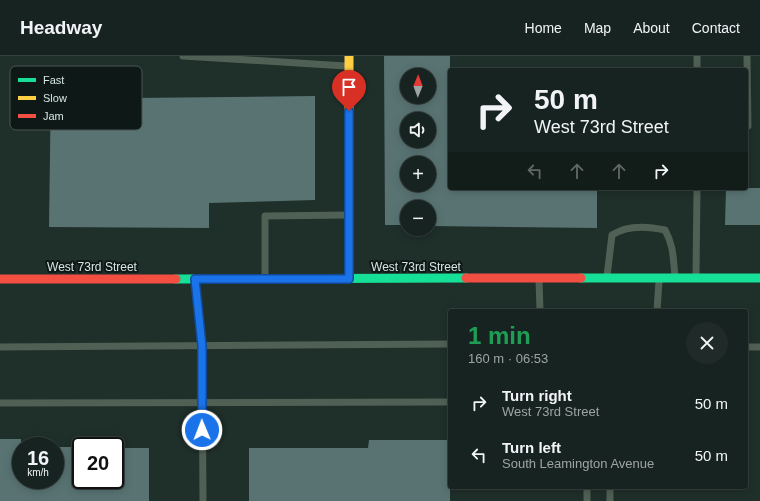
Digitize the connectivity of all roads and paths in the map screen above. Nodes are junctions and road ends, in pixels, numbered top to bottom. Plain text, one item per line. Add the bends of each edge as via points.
1 (183, 56) edge
2 (349, 56) edge
3 (697, 56) edge
4 (747, 56) edge
5 (349, 66) junction
6 (697, 68) edge
7 (747, 68) edge
8 (697, 190) edge
9 (349, 215) junction
10 (539, 278) junction
11 (607, 278) junction
12 (659, 278) junction
13 (675, 278) junction
14 (696, 278) junction
15 (760, 278) edge
16 (0, 279) edge
17 (195, 279) junction
18 (265, 279) junction
19 (349, 279) junction
20 (540, 309) edge
21 (658, 309) edge
22 (448, 344) edge
23 (202, 346) junction
24 (0, 347) edge
25 (748, 347) edge
26 (760, 347) edge
27 (202, 402) junction
28 (448, 402) edge
29 (0, 403) edge
30 (587, 489) edge
31 (610, 489) edge
32 (203, 501) edge
33 (587, 501) edge
34 (610, 501) edge

1 - 5 lane
2 - 5 street
3 - 6 lane
4 - 7 lane
5 - 9 street
8 - 14 lane
9 - 18 lane via 265,216
9 - 19 street
10 - 11 street, West 73rd Street
10 - 19 street, West 73rd Street
10 - 20 lane
11 - 12 street, West 73rd Street
11 - 13 lane via 612,235 618,231 650,227 665,230 669,238
12 - 13 street, West 73rd Street
12 - 21 lane
13 - 14 street, West 73rd Street
14 - 15 street, West 73rd Street
16 - 17 street, West 73rd Street
17 - 18 street, West 73rd Street
17 - 23 lane
18 - 19 street, West 73rd Street
22 - 23 lane
23 - 24 lane
23 - 27 lane
25 - 26 lane
27 - 28 lane
27 - 29 lane
27 - 32 lane
30 - 33 lane
31 - 34 lane

